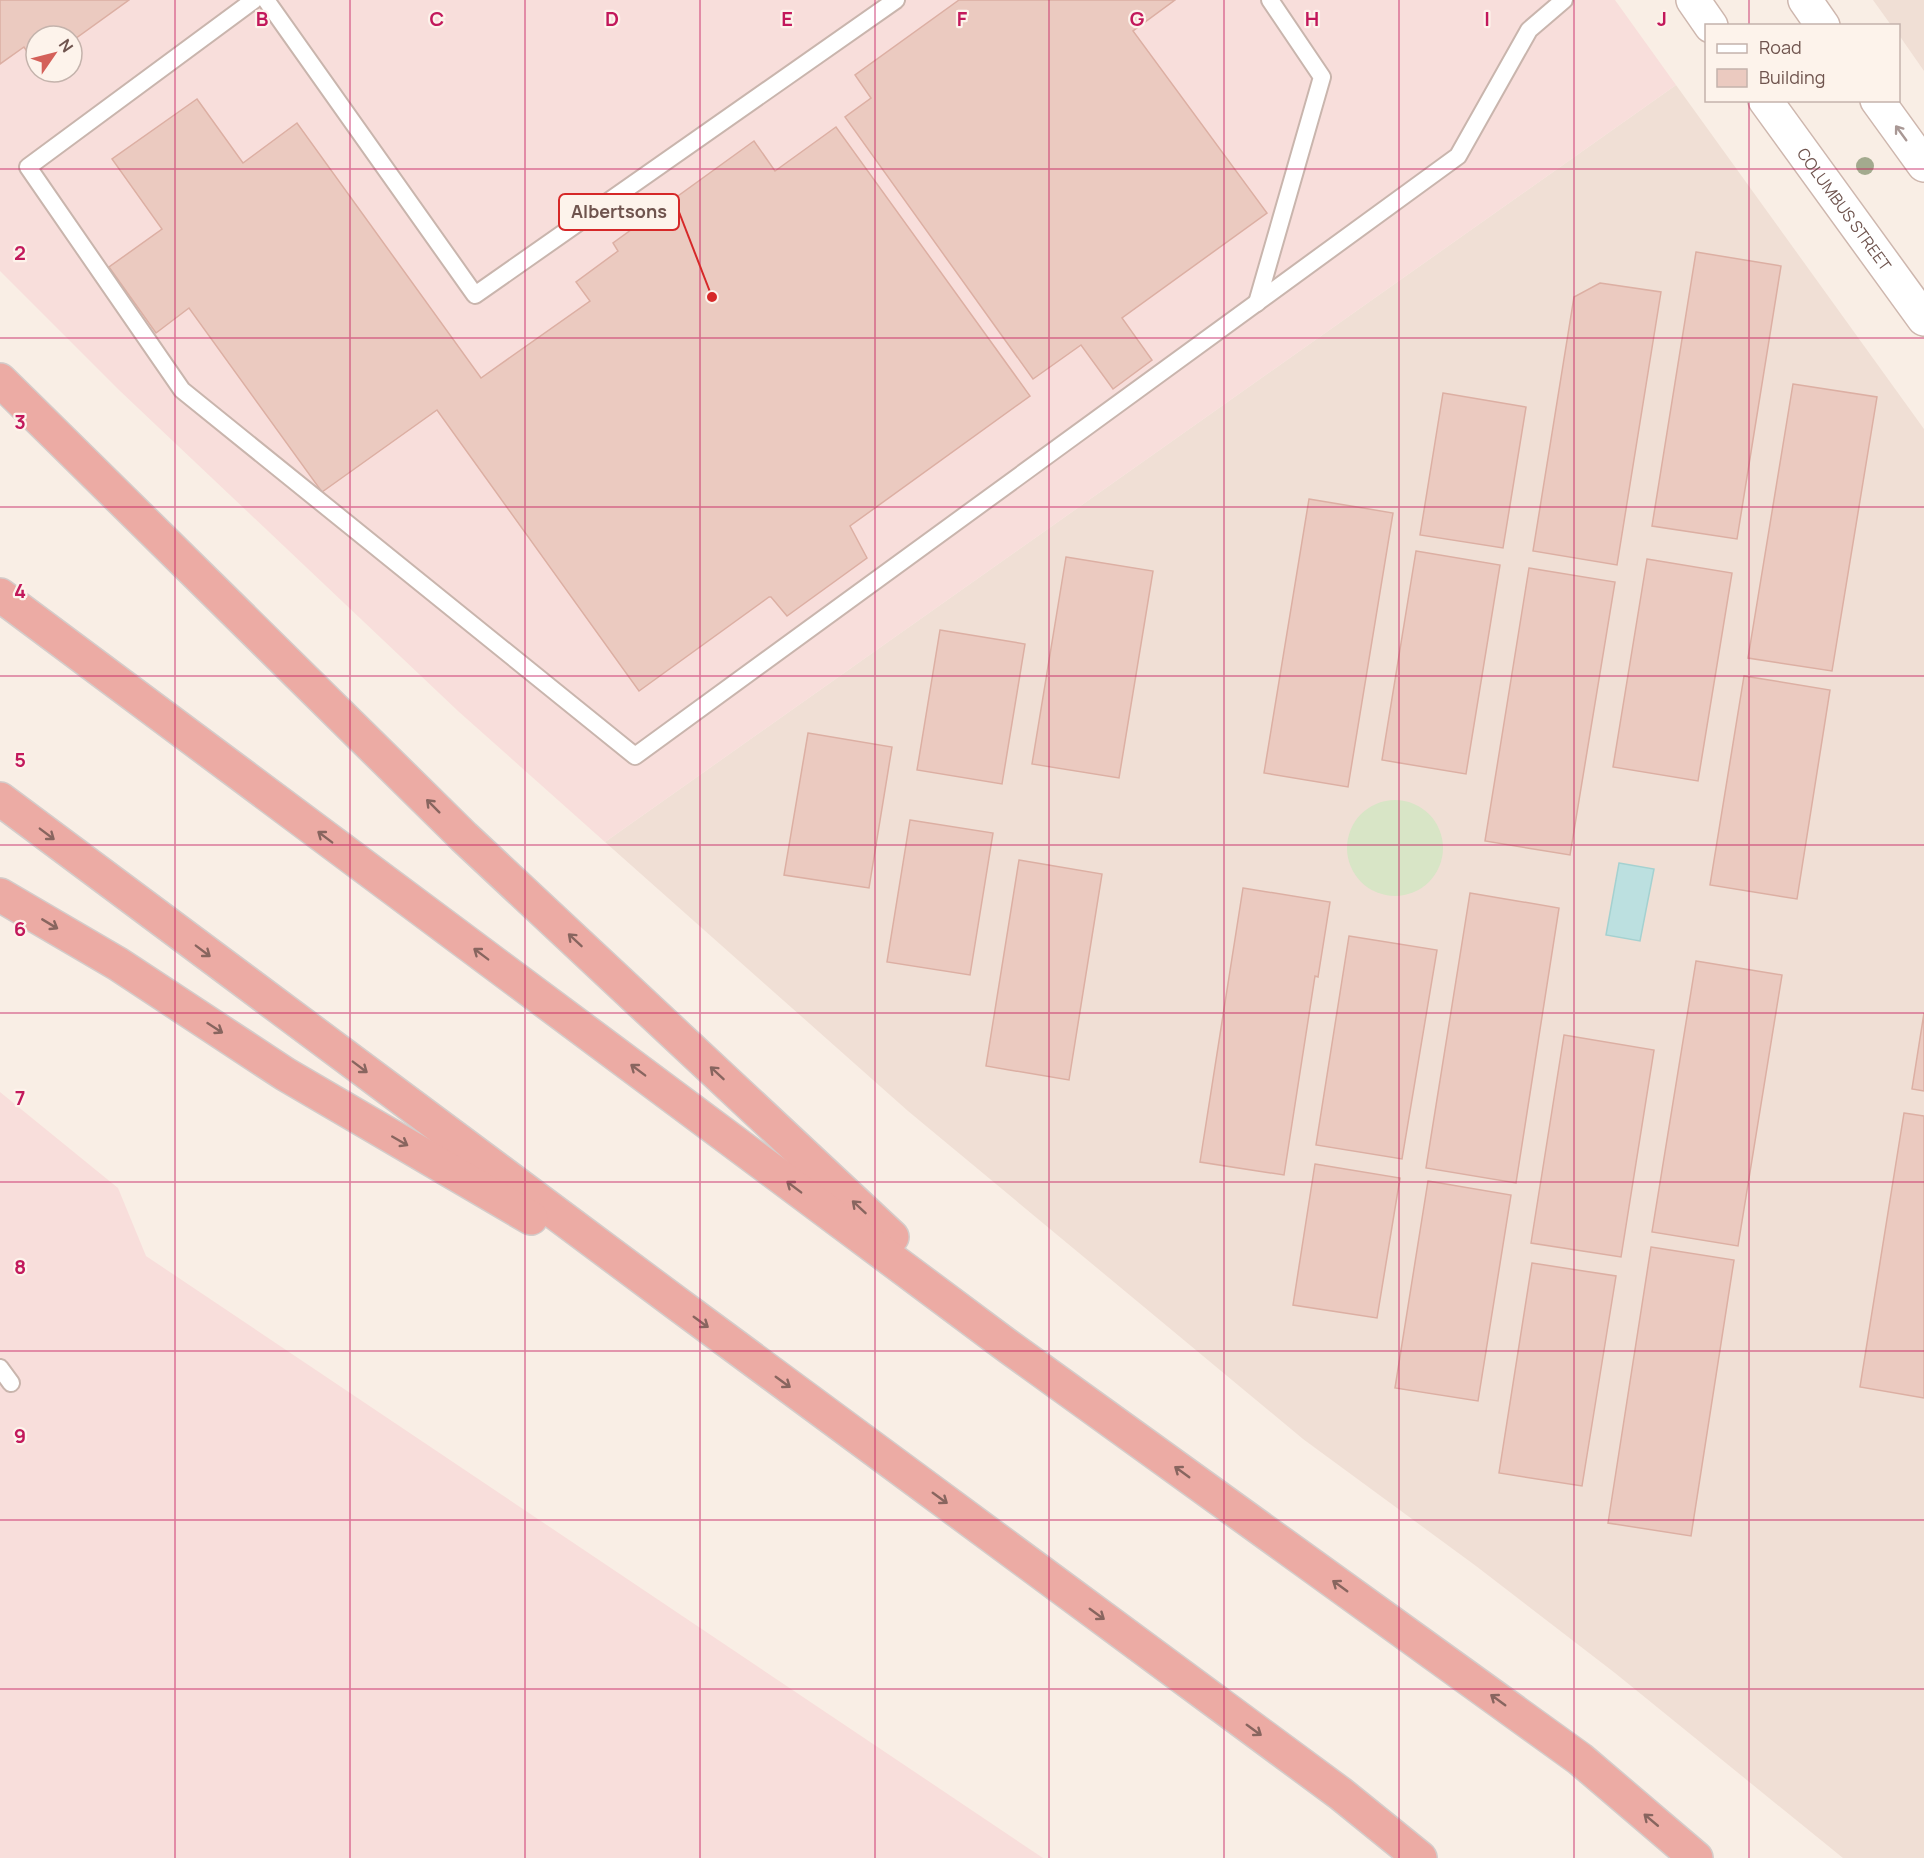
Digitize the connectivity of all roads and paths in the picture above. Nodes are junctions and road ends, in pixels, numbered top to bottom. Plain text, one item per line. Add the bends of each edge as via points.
1 (254, 0) edge
2 (266, 0) edge
3 (896, 0) edge
4 (1270, 0) edge
5 (1564, 0) edge
6 (1693, 0) edge
7 (1804, 0) edge
8 (1710, 24) edge
9 (1822, 24) edge
10 (1766, 102) edge
11 (1878, 102) edge
12 (1924, 165) edge
13 (1257, 303) junction
14 (1924, 319) edge
15 (0, 380) edge
16 (0, 595) edge
17 (0, 799) edge
18 (0, 895) edge
19 (675, 1302) junction
20 (1009, 1347) junction
21 (0, 1368) edge
22 (10, 1383) dead end
23 (1420, 1858) edge
24 (1696, 1858) edge

1 - 13 lane via 28,167 182,390 635,756
2 - 3 lane via 475,295
4 - 13 lane via 1322,77
5 - 13 lane via 1529,30 1458,156
6 - 8 main road
7 - 9 main road
10 - 14 main road, COLUMBUS STREET
12 -> 11 main road
20 -> 15 highway via 464,837
20 -> 16 highway
17 -> 19 highway
18 -> 19 highway via 118,964 285,1074
19 -> 23 highway via 1331,1787
24 -> 20 highway via 1580,1759
21 - 22 lane

